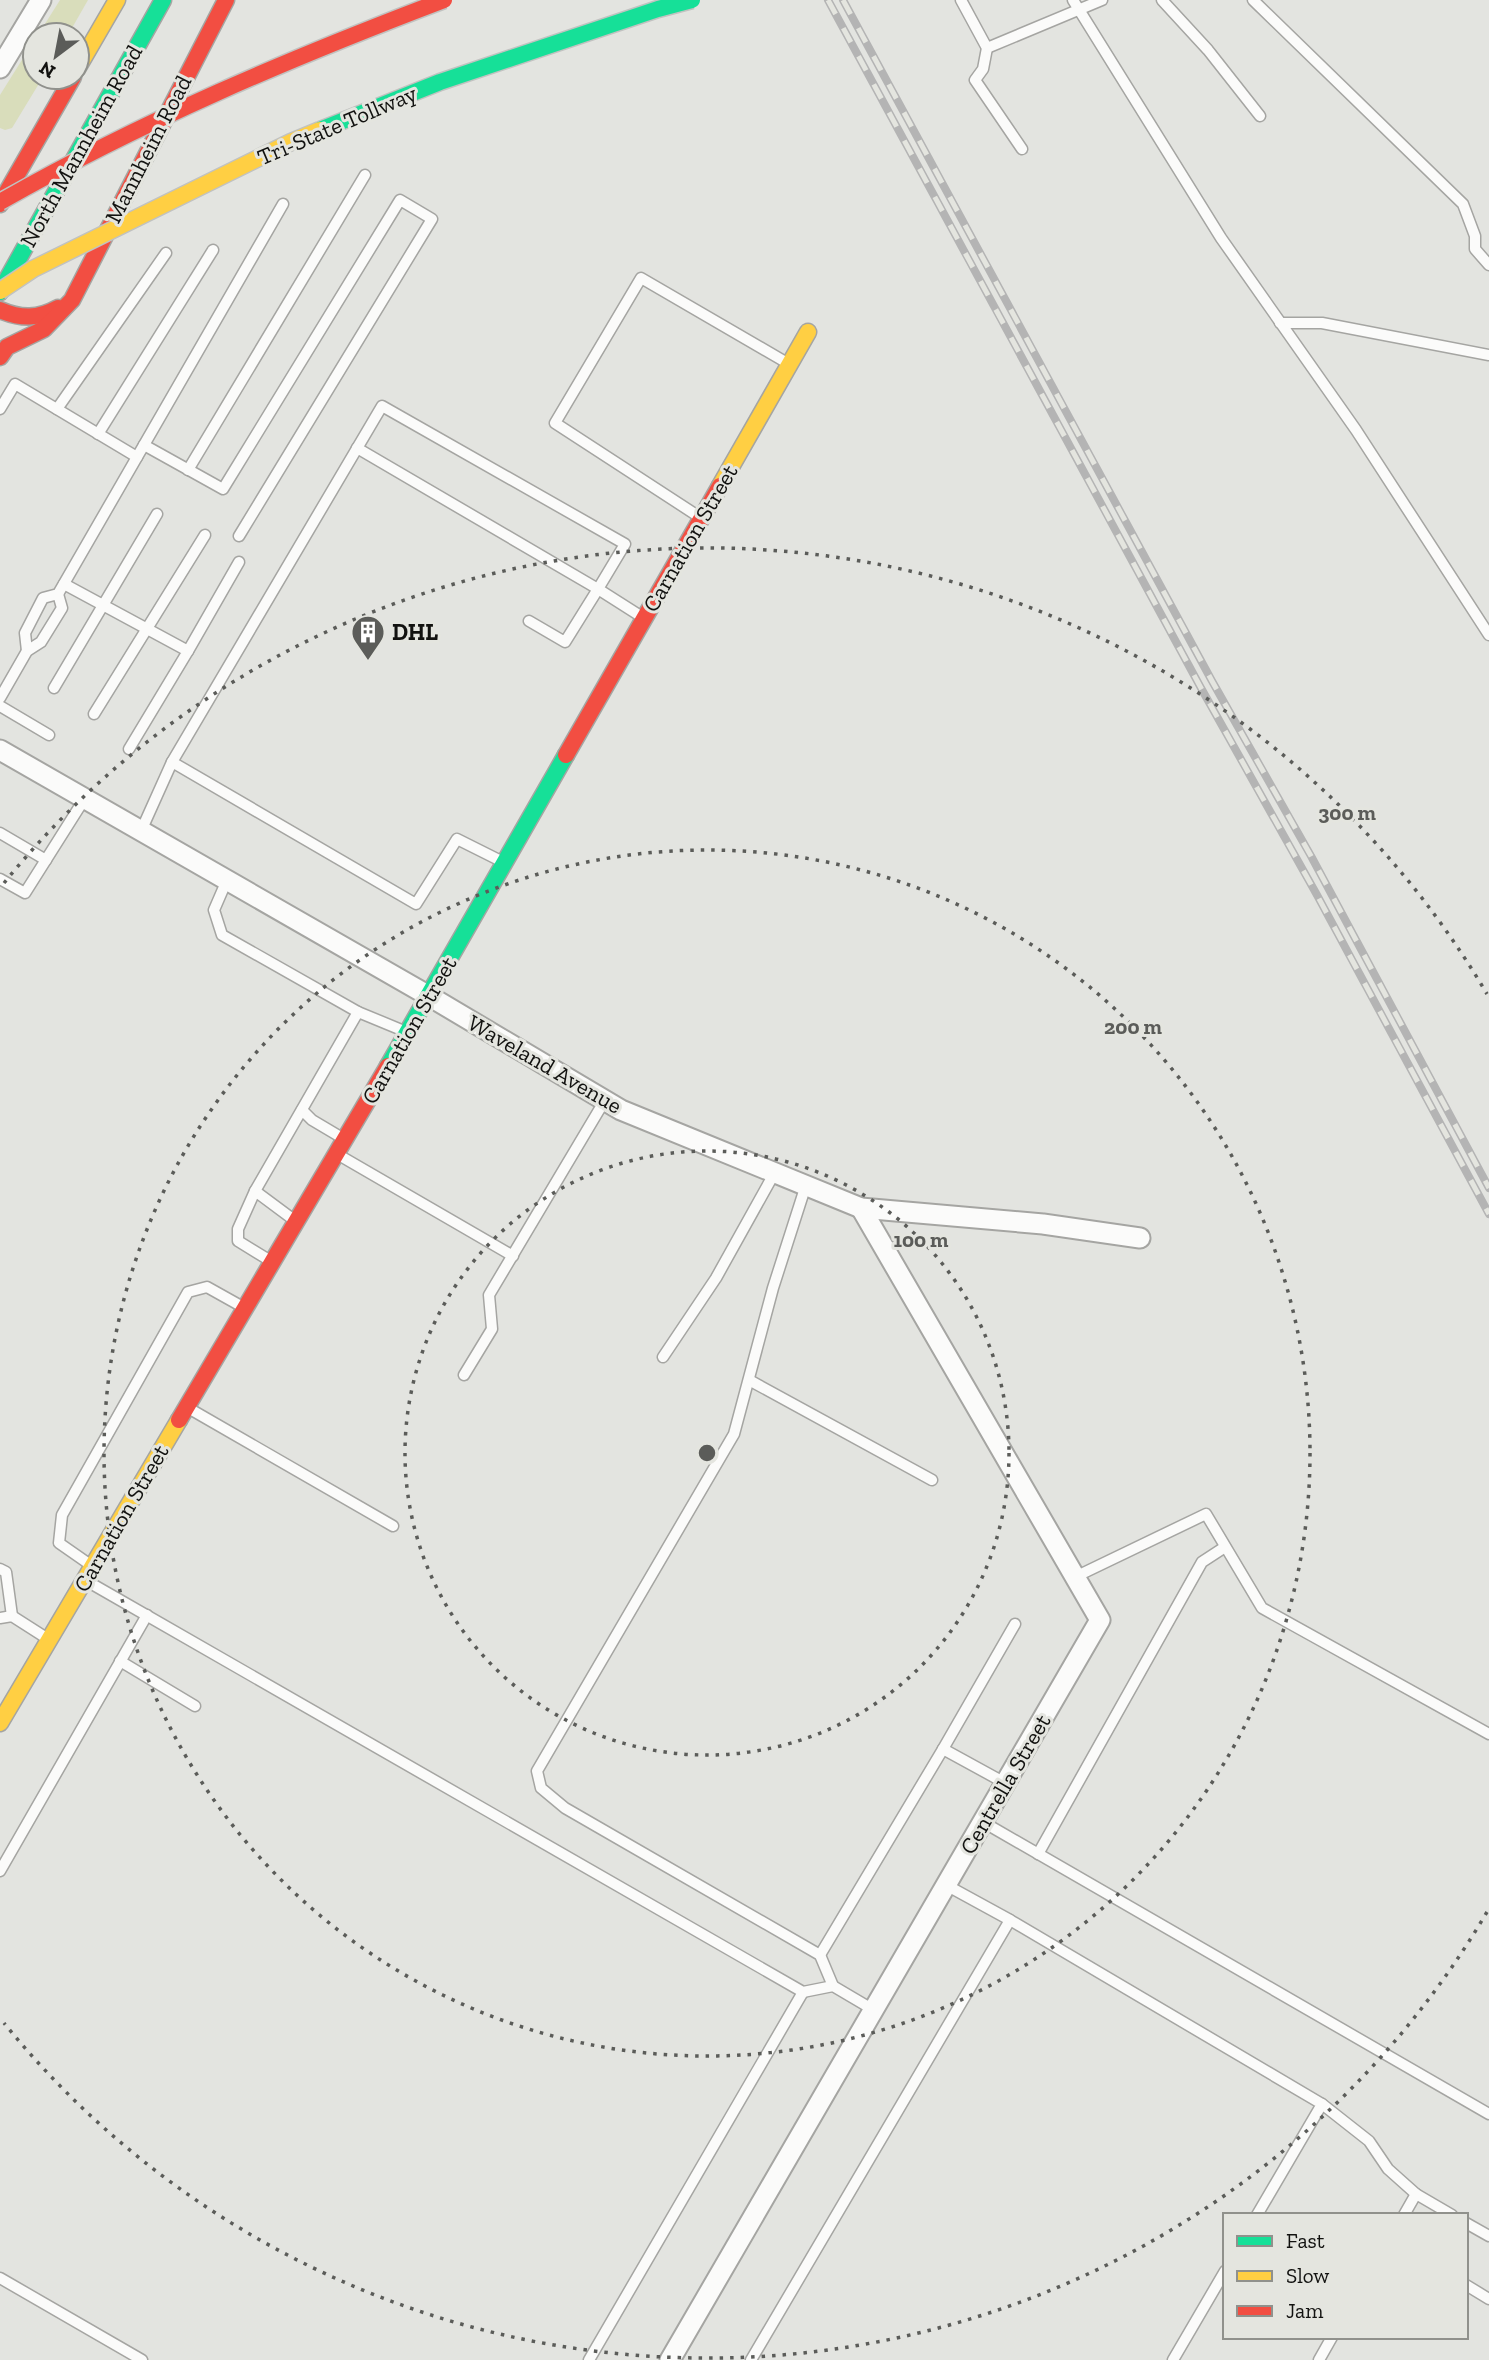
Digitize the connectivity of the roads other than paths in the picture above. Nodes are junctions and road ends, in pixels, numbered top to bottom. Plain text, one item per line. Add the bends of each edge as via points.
1 (163, 0) edge
2 (226, 0) edge
3 (444, 0) edge
4 (692, 0) edge
5 (961, 0) edge
6 (1102, 0) edge
7 (1162, 0) edge
8 (1253, 0) edge
9 (32, 3) edge
10 (1076, 4) edge
11 (113, 7) edge
12 (91, 45) edge
13 (987, 48) junction
14 (0, 68) edge
15 (64, 91) edge
16 (1260, 116) dead end
17 (1022, 149) dead end
18 (365, 175) dead end
19 (1, 195) edge
20 (283, 204) dead end
21 (212, 250) dead end
22 (166, 253) dead end
23 (1489, 265) edge
24 (0, 291) edge
25 (72, 300) junction
26 (0, 310) edge
27 (1280, 323) junction
28 (808, 331) dead end
29 (1489, 355) edge
30 (0, 357) edge
31 (790, 364) junction
32 (0, 409) edge
33 (57, 409) junction
34 (98, 434) junction
35 (144, 445) junction
36 (357, 448) junction
37 (137, 457) junction
38 (188, 470) junction
39 (156, 514) dead end
40 (702, 518) junction
41 (205, 535) dead end
42 (239, 536) dead end
43 (239, 562) dead end
44 (64, 584) junction
45 (598, 589) junction
46 (58, 594) junction
47 (102, 604) junction
48 (645, 618) junction
49 (529, 621) dead end
50 (147, 629) junction
51 (1489, 635) edge
52 (27, 651) junction
53 (188, 651) junction
54 (54, 688) dead end
55 (0, 698) edge
56 (0, 706) edge
57 (94, 715) dead end
58 (49, 735) dead end
59 (0, 750) edge
60 (129, 750) dead end
61 (172, 762) junction
62 (85, 798) junction
63 (141, 831) junction
64 (0, 833) edge
65 (46, 860) junction
66 (505, 863) junction
67 (0, 879) edge
68 (227, 880) junction
69 (429, 996) junction
70 (358, 1012) junction
71 (407, 1033) junction
72 (605, 1100) junction
73 (302, 1110) junction
74 (340, 1147) junction
75 (775, 1171) junction
76 (806, 1184) junction
77 (255, 1191) junction
78 (861, 1208) junction
79 (296, 1221) junction
80 (1140, 1238) dead end
81 (513, 1256) junction
82 (272, 1263) junction
83 (245, 1308) junction
84 (663, 1357) dead end
85 (464, 1375) dead end
86 (749, 1380) junction
87 (186, 1407) junction
88 (932, 1480) dead end
89 (393, 1526) dead end
90 (1226, 1547) junction
91 (0, 1569) edge
92 (88, 1573) junction
93 (1076, 1577) junction
94 (147, 1615) junction
95 (12, 1616) junction
96 (0, 1618) edge
97 (1015, 1624) dead end
98 (49, 1640) junction
99 (120, 1661) junction
100 (195, 1706) dead end
101 (0, 1723) edge
102 (1489, 1734) edge
103 (943, 1749) junction
104 (1005, 1783) junction
105 (983, 1822) junction
106 (1038, 1854) junction
107 (0, 1871) edge
108 (946, 1885) junction
109 (1010, 1920) junction
110 (820, 1955) junction
111 (833, 1986) junction
112 (803, 1992) junction
113 (872, 2009) junction
114 (1322, 2104) junction
115 (1489, 2114) edge
116 (1416, 2194) junction
117 (1258, 2213) edge
118 (1405, 2213) edge
119 (1449, 2213) edge
120 (1468, 2224) edge
121 (1489, 2236) edge
122 (1223, 2274) edge
123 (0, 2278) edge
124 (1468, 2286) edge
125 (1489, 2298) edge
126 (1331, 2339) edge
127 (142, 2360) edge
128 (589, 2360) edge
129 (670, 2360) edge
130 (751, 2360) edge
131 (1173, 2360) edge
132 (1319, 2360) edge

1 - 24 main road, North Mannheim Road
2 - 25 main road, Mannheim Road
3 - 19 main road, bridge via 198,99
4 - 24 main road, Tri-State Tollway, bridge via 440,82 292,142 33,269
5 - 13 lane
6 - 10 lane
7 - 16 lane
8 - 23 lane via 1463,204 1475,249
9 - 14 street
10 - 13 lane
10 - 27 lane via 1221,238
11 - 12 main road, North Mannheim Road
13 - 17 lane via 983,69 975,80
15 - 19 main road, North Mannheim Road
18 - 38 lane
20 - 35 lane
21 - 34 lane
22 - 33 lane
25 - 26 main road via 28,319
25 - 30 main road, Mannheim Road via 44,329 7,347
27 - 29 lane via 1322,323
27 - 51 lane via 1356,430
28 - 31 main road, Carnation Street
31 - 40 main road, Carnation Street
31 - 40 lane via 641,278 555,423
32 - 33 lane via 15,384
33 - 34 lane
34 - 37 lane
35 - 37 lane
35 - 38 lane
36 - 45 lane
36 - 45 lane via 382,406 625,544
36 - 61 lane
37 - 44 lane
38 - 42 lane via 223,489 400,200 432,219
39 - 47 lane
40 - 48 main road, Carnation Street
41 - 50 lane
43 - 53 lane
44 - 46 lane
44 - 47 lane
45 - 48 lane
45 - 49 lane via 565,642
46 - 52 lane via 62,608 41,642
46 - 52 lane via 43,598 25,633
47 - 50 lane
47 - 54 lane
48 - 66 main road, Carnation Street
50 - 53 lane
50 - 57 lane
52 - 55 lane
53 - 60 lane
56 - 58 lane
59 - 62 street, Waveland Avenue
61 - 63 lane
61 - 66 lane via 416,904 457,839
62 - 63 street, Waveland Avenue
62 - 65 lane
63 - 68 street, Waveland Avenue
64 - 65 lane
65 - 67 lane via 25,893
66 - 69 main road, Carnation Street
68 - 69 street, Waveland Avenue
68 - 70 lane via 214,910 222,935
69 - 71 main road, Carnation Street
69 - 72 street, Waveland Avenue
70 - 71 lane
70 - 73 lane
71 - 74 main road, Carnation Street
72 - 75 street, Waveland Avenue
72 - 81 lane
73 - 74 lane
73 - 77 lane
74 - 79 main road, Carnation Street
74 - 81 lane
75 - 76 street, Waveland Avenue
75 - 84 lane via 716,1278
76 - 78 street, Waveland Avenue
76 - 86 lane
77 - 79 lane
77 - 82 lane via 238,1229 238,1241
78 - 80 street, Waveland Avenue via 1043,1224
78 - 93 street, Centrella Street
79 - 82 main road, Carnation Street
81 - 85 lane via 489,1295 492,1329
82 - 83 main road, Carnation Street
83 - 87 main road, Carnation Street
83 - 92 lane via 207,1287 188,1292 62,1516 58,1544
86 - 88 lane
86 - 110 lane via 734,1434 537,1771 541,1788 565,1808
87 - 89 lane
87 - 92 main road, Carnation Street
90 - 93 lane via 1206,1514
90 - 102 lane via 1262,1608
90 - 106 lane via 1202,1562
91 - 95 lane via 6,1572
92 - 94 lane
92 - 98 main road, Carnation Street
93 - 104 street, Centrella Street via 1100,1620
94 - 99 lane
94 - 112 lane
95 - 96 lane
95 - 98 lane
97 - 103 lane
98 - 101 main road, Carnation Street
99 - 100 lane
99 - 107 lane
103 - 104 lane
103 - 110 lane
104 - 105 street, Centrella Street
105 - 106 lane
105 - 108 street, Centrella Street
106 - 115 lane
108 - 109 lane
108 - 113 street, Centrella Street
109 - 114 lane
109 - 130 lane
110 - 111 lane
111 - 112 lane
111 - 113 lane
112 - 128 lane
113 - 129 street, Centrella Street
114 - 116 lane via 1369,2141 1388,2169
114 - 117 lane
116 - 118 lane
116 - 119 lane
120 - 121 lane
122 - 131 lane
123 - 127 lane
124 - 125 lane
126 - 132 lane

